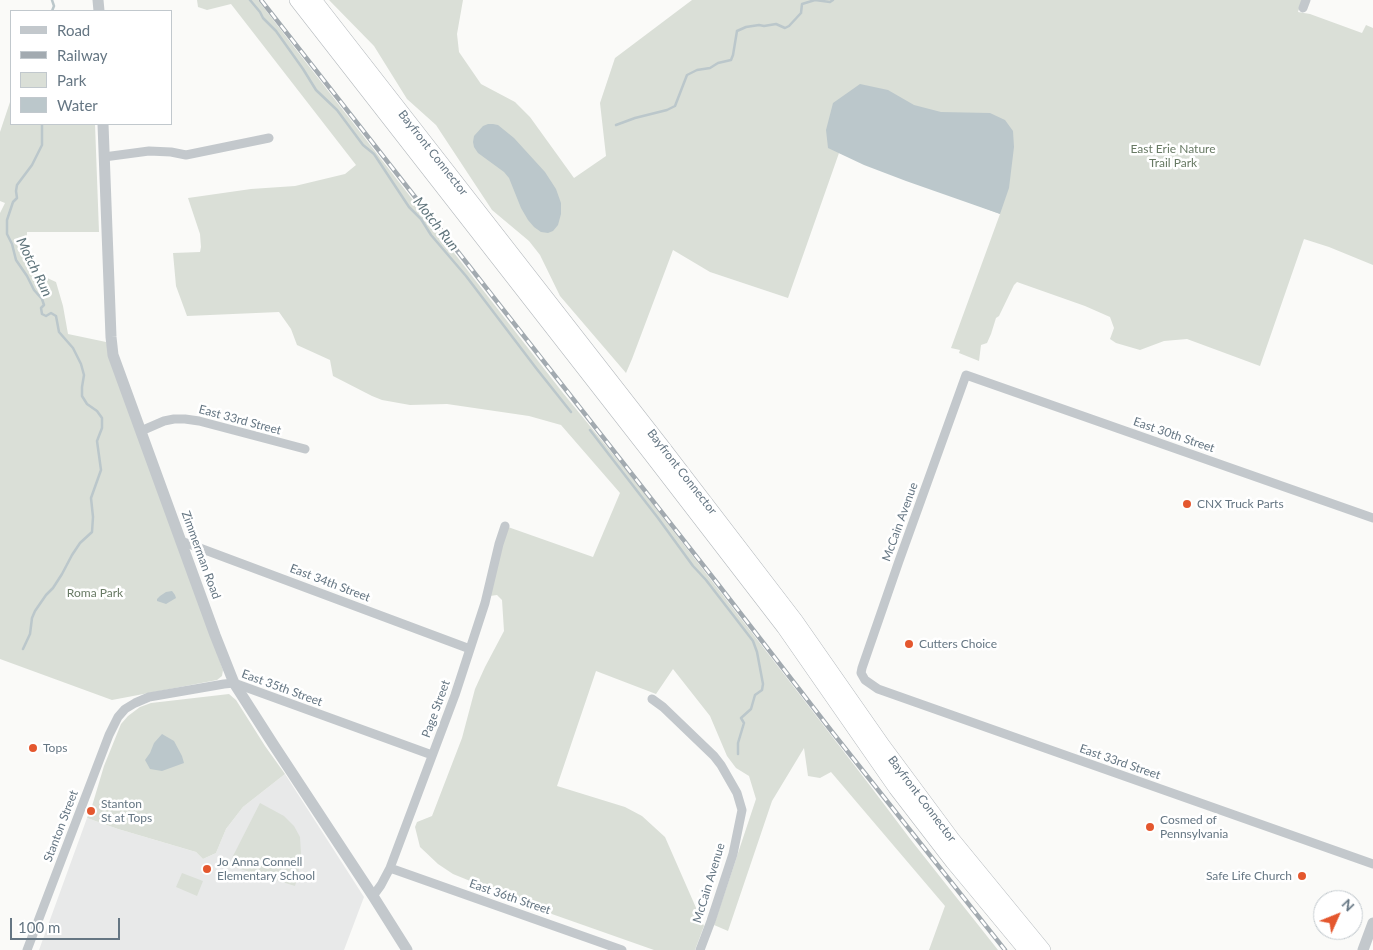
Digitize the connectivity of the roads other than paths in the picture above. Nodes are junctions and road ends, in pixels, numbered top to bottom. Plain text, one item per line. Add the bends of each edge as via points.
1 (297, 0) edge
2 (314, 0) edge
3 (103, 125) edge
4 (269, 138) dead end
5 (104, 157) junction
6 (966, 376) joint
7 (141, 431) junction
8 (305, 449) dead end
9 (1373, 518) edge
10 (505, 526) dead end
11 (181, 541) junction
12 (470, 649) junction
13 (862, 677) joint
14 (234, 683) junction
15 (652, 699) dead end
16 (122, 712) joint
17 (432, 755) junction
18 (1373, 864) edge
19 (390, 868) junction
20 (373, 896) junction
21 (1373, 923) edge
22 (27, 950) edge
23 (407, 950) edge
24 (622, 950) edge
25 (700, 950) edge
26 (1026, 950) edge
27 (1043, 950) edge
28 (1363, 950) edge

1 - 26 highway, Bayfront Connector via 772,611 922,822
2 - 27 highway, Bayfront Connector via 795,620 952,839
3 - 5 street, Zimmerman Road
4 - 5 street via 186,155 149,151
5 - 7 street, Zimmerman Road via 112,348
6 - 9 street, East 30th Street
6 - 13 street, McCain Avenue via 862,668
7 - 8 street, East 33rd Street via 164,421 185,419
7 - 11 street, Zimmerman Road
10 - 12 street, Page Street
11 - 12 street, East 34th Street
11 - 14 street, Zimmerman Road
12 - 17 street, Page Street
13 - 18 street, East 33rd Street via 878,689
14 - 16 street, East 35th Street via 149,697
14 - 17 street, East 35th Street
14 - 20 street, Zimmerman Road
15 - 25 street, McCain Avenue via 714,756 737,793 742,810 732,854
16 - 22 street, Stanton Street via 109,735
17 - 19 street, Page Street
19 - 20 street, Page Street
19 - 24 street, East 36th Street
20 - 23 street, Zimmerman Road
21 - 28 street

